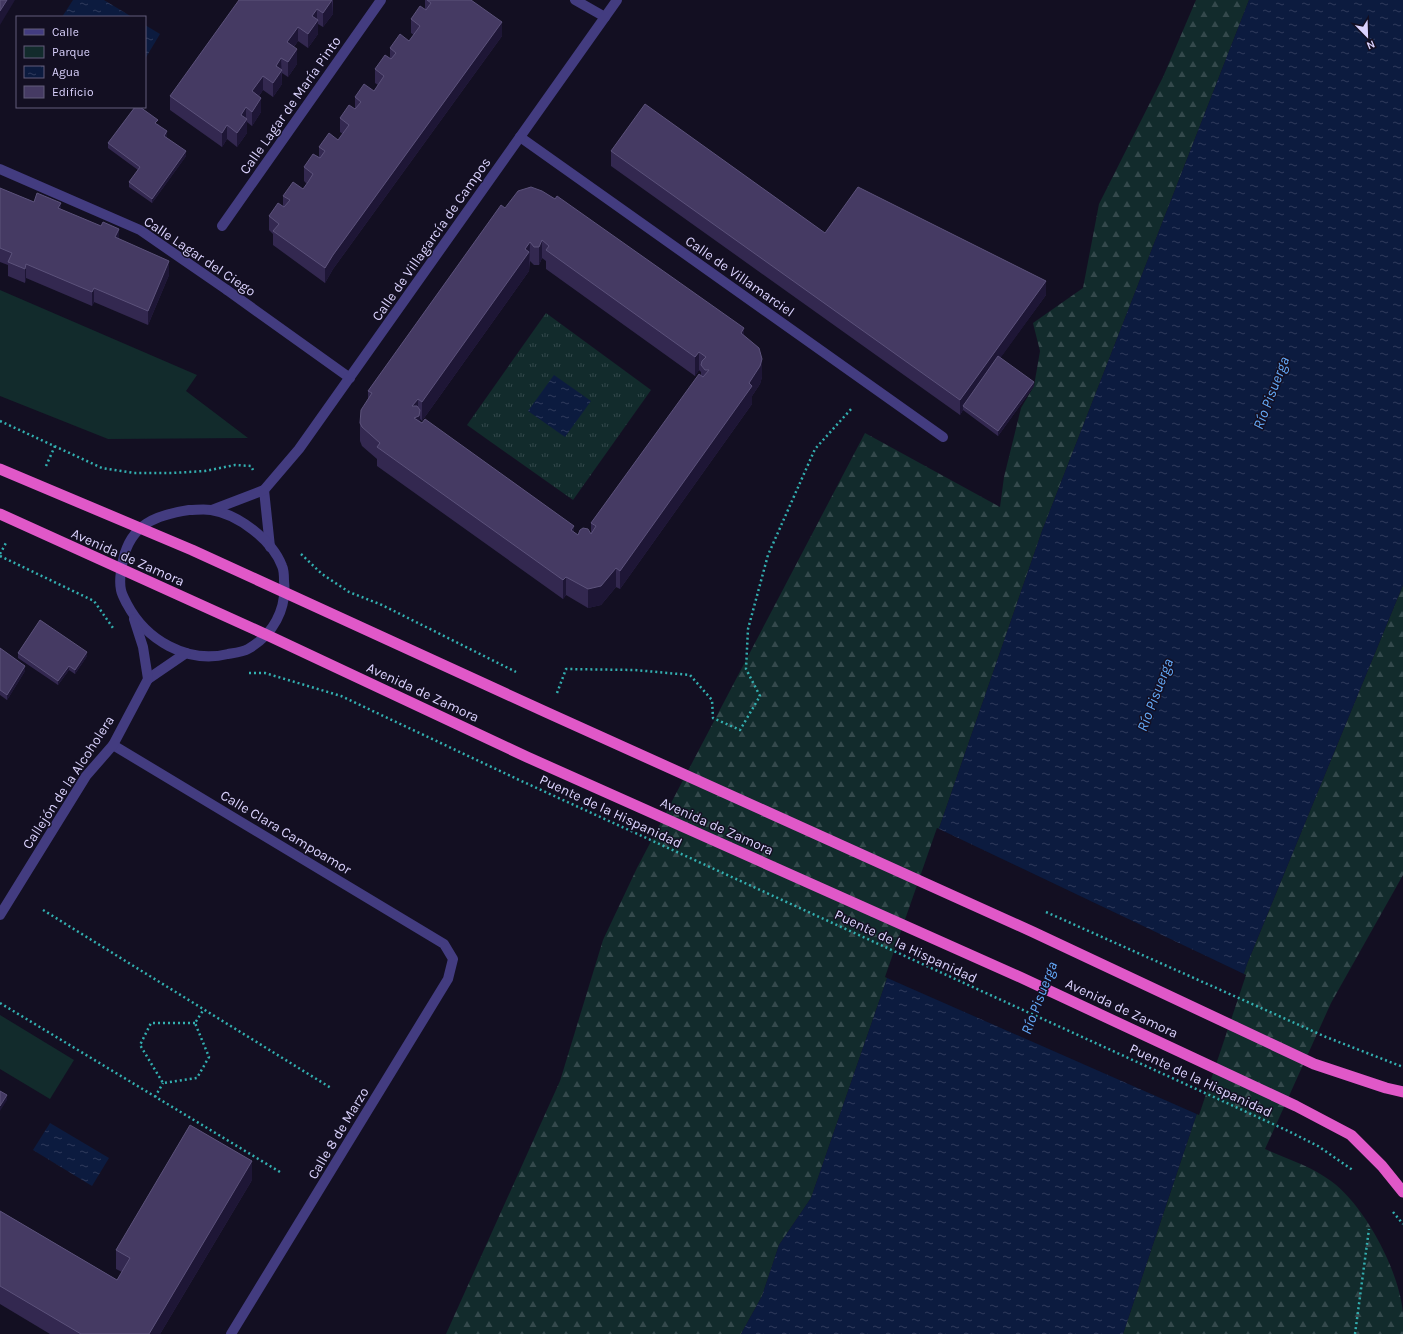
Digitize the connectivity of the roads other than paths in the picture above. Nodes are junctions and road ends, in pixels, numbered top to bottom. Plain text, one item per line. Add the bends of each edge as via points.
1 (381, 0) edge
2 (575, 0) edge
3 (617, 0) edge
4 (605, 17) junction
5 (520, 137) junction
6 (0, 169) edge
7 (222, 226) dead end
8 (350, 378) junction
9 (943, 437) dead end
10 (0, 468) edge
11 (264, 490) junction
12 (212, 510) junction
13 (0, 514) edge
14 (139, 528) junction
15 (270, 547) junction
16 (121, 570) junction
17 (286, 593) junction
18 (133, 615) junction
19 (267, 635) junction
20 (186, 653) junction
21 (148, 679) junction
22 (113, 745) junction
23 (0, 915) edge
24 (444, 944) joint
25 (1403, 1092) edge
26 (1403, 1192) edge
27 (231, 1334) edge

1 - 7 street, Calle Lagar de María Pinto
2 - 4 street
3 - 4 street, Calle de Villagarcía de Campos
4 - 5 street, Calle de Villagarcía de Campos
5 - 8 street, Calle de Villagarcía de Campos
5 - 9 street, Calle de Villamarciel
6 - 8 street, Calle Lagar del Ciego via 140,230
8 - 11 street, Calle de Villagarcía de Campos via 299,449
10 - 14 highway
11 - 12 street, Calle de Villagarcía de Campos
11 - 15 street
12 - 14 street via 173,512 156,517
12 - 15 street via 243,522 259,534
13 - 16 highway, Avenida de Zamora
14 - 16 street via 126,547
14 - 17 highway
15 - 17 street via 283,566
16 - 18 street via 121,590
16 - 19 highway, Avenida de Zamora
17 - 19 street via 280,615
17 - 25 highway via 1033,932 1314,1064
18 - 20 street via 165,645
18 - 21 street
19 - 20 street via 248,650 226,655 205,657
19 - 26 highway, Avenida de Zamora via 527,757 1022,978 1296,1106 1351,1136 1382,1166
20 - 21 street
21 - 22 street, Callejón de la Alcoholera
22 - 23 street, Callejón de la Alcoholera via 86,776
22 - 24 street, Calle Clara Campoamor
24 - 27 street, Calle 8 de Marzo via 453,959 448,979

